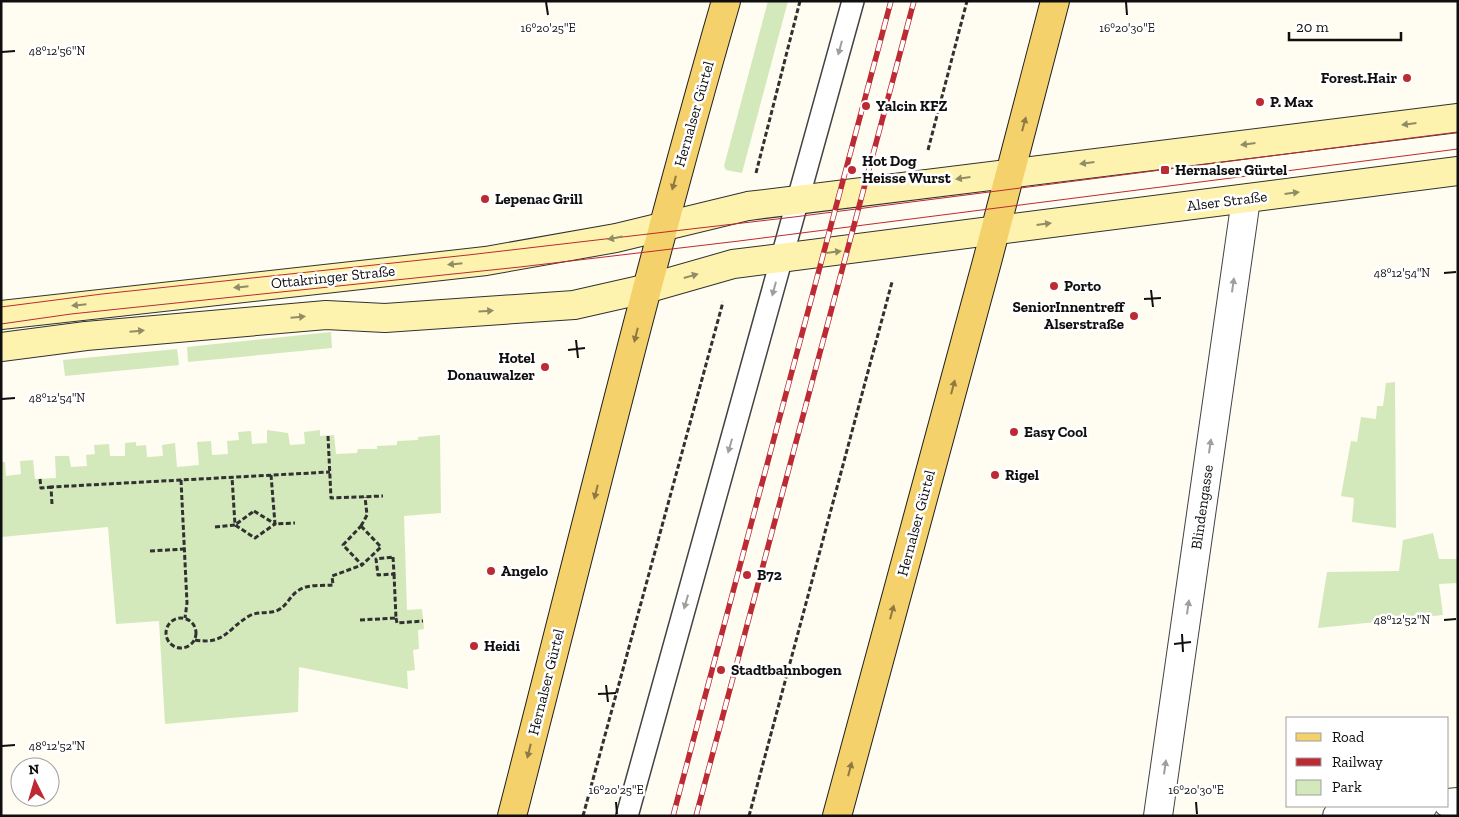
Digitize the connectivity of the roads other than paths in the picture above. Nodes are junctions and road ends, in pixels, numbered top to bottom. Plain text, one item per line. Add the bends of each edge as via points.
1 (726, 1) edge
2 (853, 1) edge
3 (1056, 1) edge
4 (1458, 118) edge
5 (1458, 171) edge
6 (1011, 172) junction
7 (1246, 198) junction
8 (798, 200) junction
9 (663, 228) junction
10 (996, 230) junction
11 (783, 258) junction
12 (649, 288) junction
13 (1, 315) edge
14 (1, 347) edge
15 (1414, 807) edge
16 (512, 816) edge
17 (626, 816) edge
18 (837, 816) edge
19 (1158, 816) edge
20 (1337, 816) edge

1 -> 9 main road, Hernalser Gürtel
2 -> 8 lane
6 -> 3 main road, Hernalser Gürtel
4 -> 6 main road
7 -> 5 main road, Alser Straße
6 -> 8 main road
6 - 10 main road, Hernalser Gürtel
10 -> 7 main road, Alser Straße
19 -> 7 street, Blindengasse
8 - 9 main road via 748,206
8 - 11 lane
9 - 12 main road, Hernalser Gürtel
9 -> 13 main road, Ottakringer Straße via 486,261
11 -> 10 main road
18 -> 10 main road, Hernalser Gürtel
12 -> 11 main road via 733,264
11 -> 17 lane
14 -> 12 main road via 86,336 326,315 386,318 574,305
12 -> 16 main road, Hernalser Gürtel
15 - 20 street

